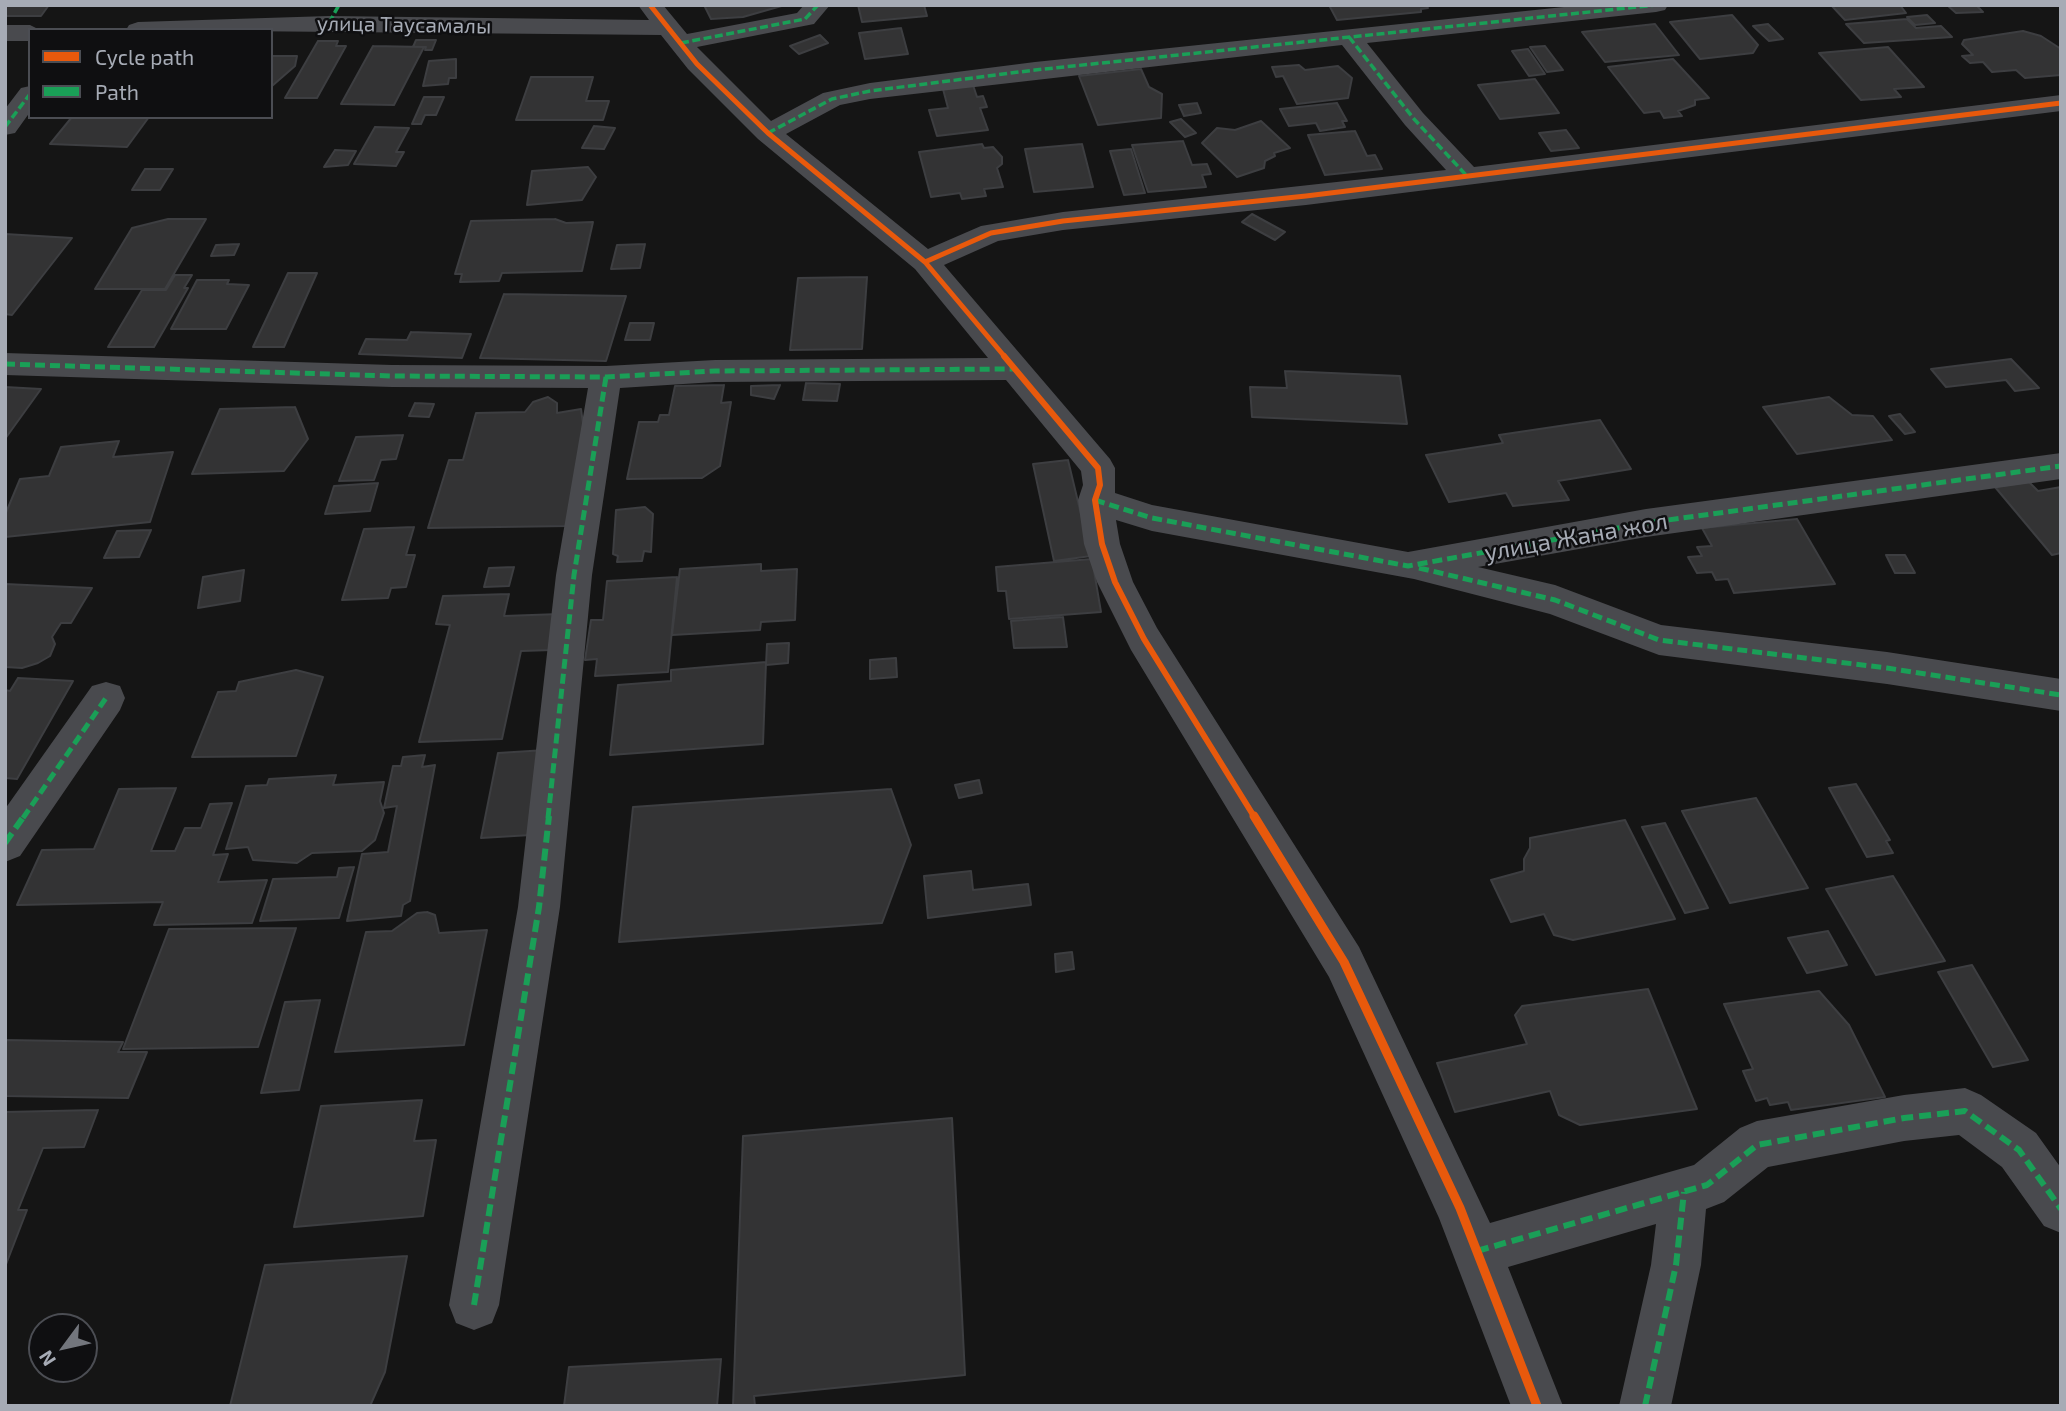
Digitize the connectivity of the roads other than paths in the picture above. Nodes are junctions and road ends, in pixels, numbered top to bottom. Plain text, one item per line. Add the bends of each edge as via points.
1 (818, 5) edge
2 (1656, 5) edge
3 (334, 14) edge
4 (667, 25) edge
5 (162, 28) edge
6 (5, 33) edge
7 (28, 33) edge
8 (1349, 37) junction
9 (28, 97) edge
10 (2061, 103) edge
11 (5, 127) edge
12 (768, 133) junction
13 (1466, 175) junction
14 (925, 262) junction
15 (5, 364) edge
16 (1013, 369) junction
17 (606, 377) junction
18 (2061, 466) edge
19 (1095, 500) junction
20 (1408, 565) junction
21 (2061, 695) edge
22 (106, 698) dead end
23 (5, 843) edge
24 (1684, 1192) junction
25 (2061, 1209) edge
26 (1477, 1251) junction
27 (474, 1305) dead end
28 (1537, 1406) edge
29 (1645, 1406) edge

1 - 4 street, улица Таусамалы via 805,19
2 - 8 street
3 - 4 street, улица Таусамалы
3 - 5 street, улица Таусамалы
4 - 12 street via 697,64
6 - 7 street
8 - 12 street via 870,91 832,99
8 - 13 street
9 - 11 street
10 - 13 street
12 - 14 street
13 - 14 street via 1039,225 991,233
14 - 16 street
15 - 17 street via 392,376
16 - 17 street
16 - 19 street via 1098,468 1100,485
17 - 27 street via 574,575 539,907
18 - 20 street, улица Жана жол via 1646,523
19 - 20 street, улица Жана жол via 1165,521
19 - 26 street via 1102,544 1115,582 1144,639 1345,962
20 - 21 street via 1555,600 1659,640
22 - 23 street
24 - 25 street via 1707,1185 1757,1145 1965,1111 2019,1150
24 - 26 street
24 - 29 street via 1676,1265
26 - 28 street

